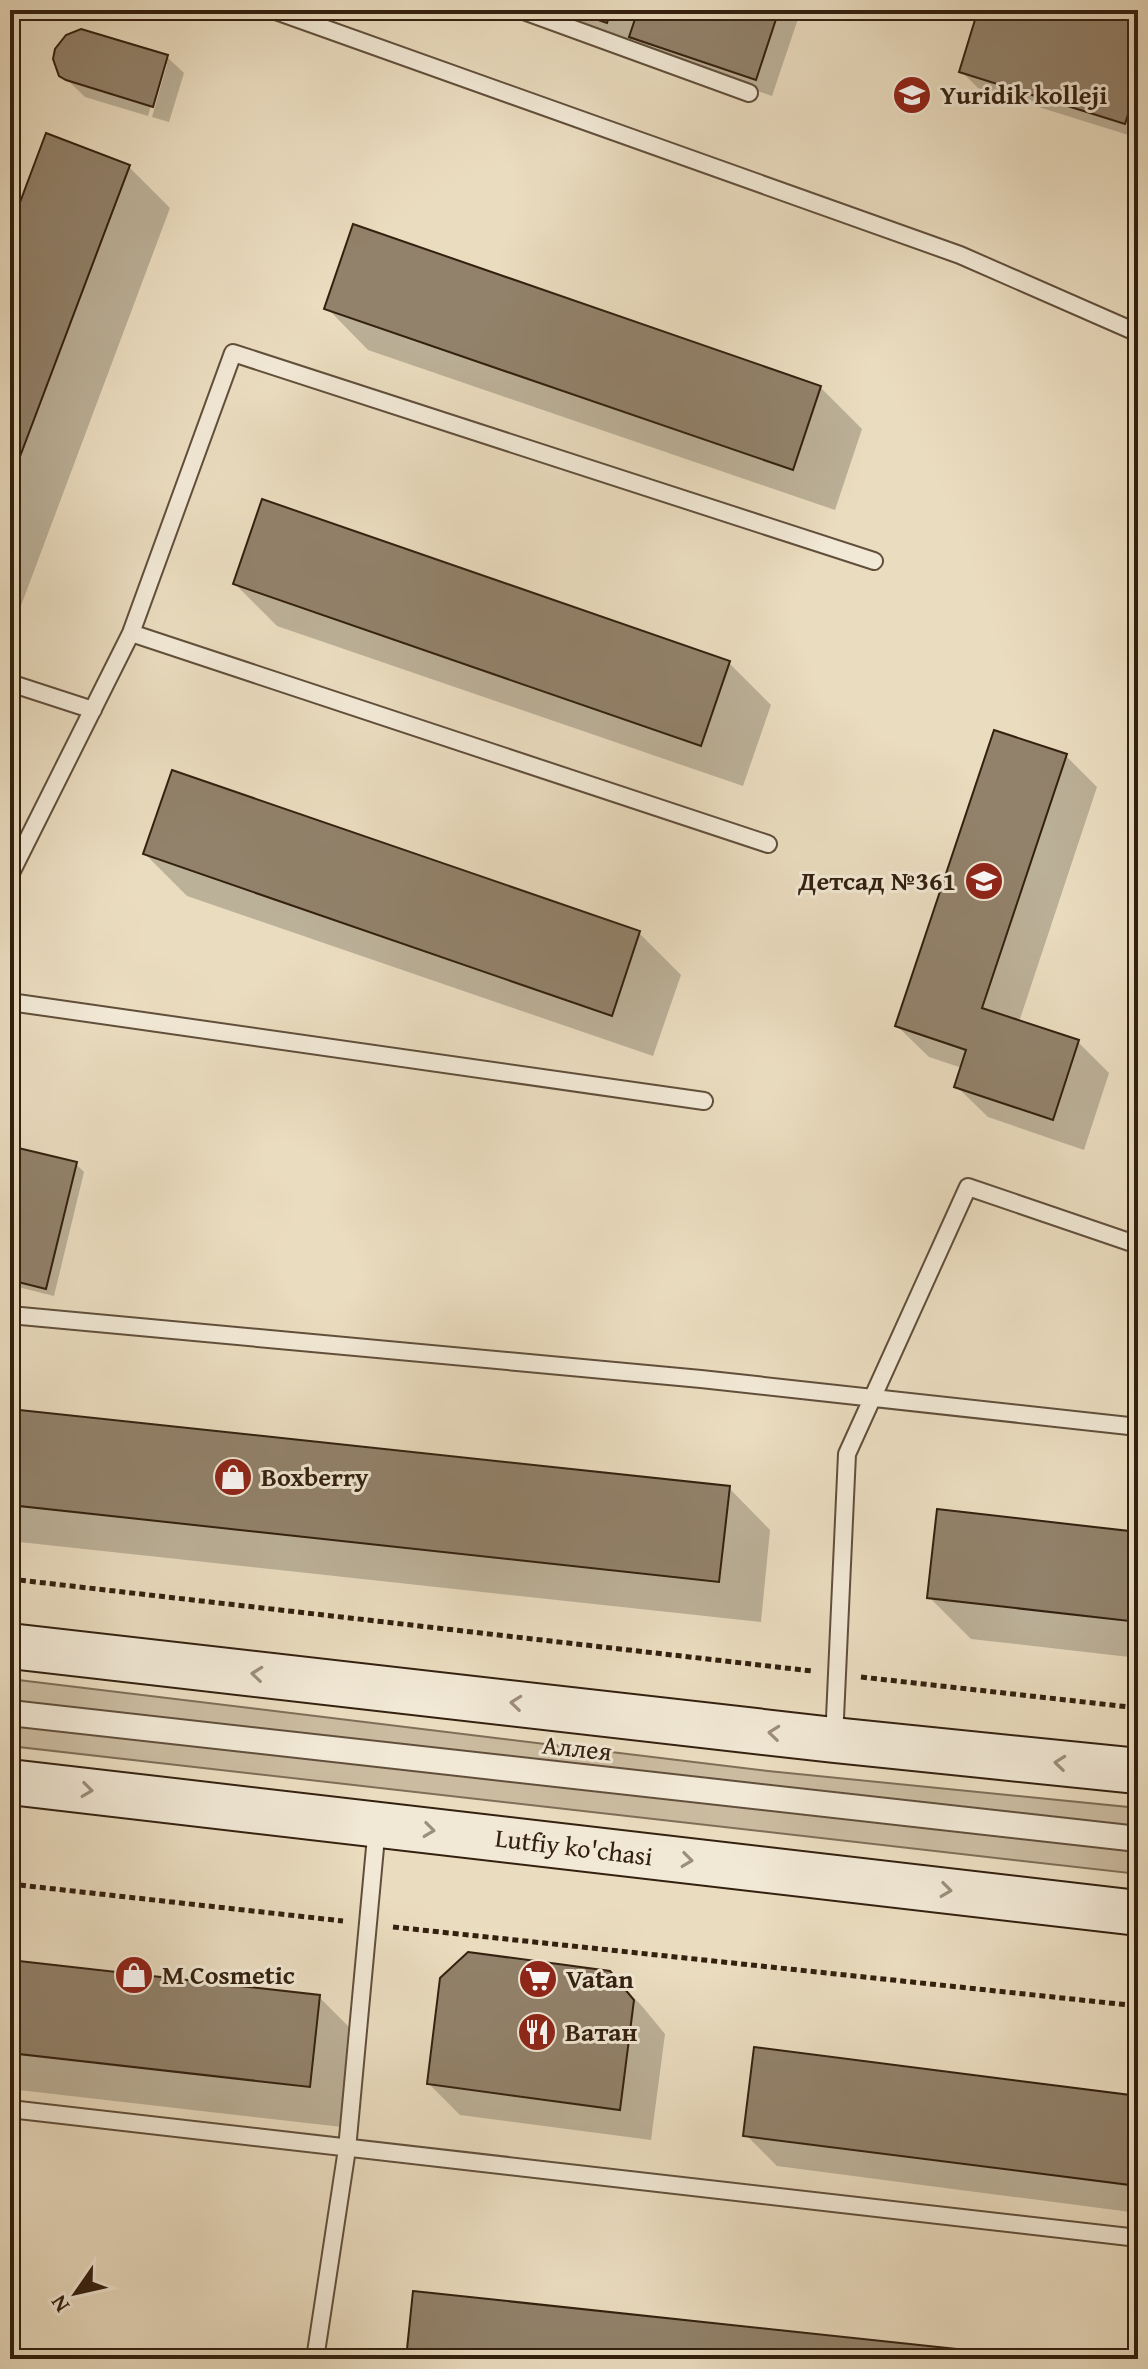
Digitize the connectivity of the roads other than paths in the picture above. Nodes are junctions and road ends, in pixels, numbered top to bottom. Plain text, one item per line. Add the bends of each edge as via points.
1 (273, 10) edge
2 (521, 10) edge
3 (749, 93) dead end
4 (1138, 333) edge
5 (874, 561) dead end
6 (131, 633) junction
7 (10, 683) edge
8 (93, 710) junction
9 (768, 844) dead end
10 (10, 875) edge
11 (10, 1002) edge
12 (704, 1101) dead end
13 (1138, 1245) edge
14 (10, 1315) edge
15 (872, 1398) junction
16 (1138, 1427) edge
17 (10, 1646) edge
18 (10, 1713) edge
19 (834, 1740) junction
20 (1138, 1771) edge
21 (10, 1782) edge
22 (377, 1824) junction
23 (1138, 1839) edge
24 (1138, 1913) edge
25 (10, 2109) edge
26 (347, 2149) junction
27 (1138, 2238) edge
28 (315, 2359) edge

1 - 4 lane via 960,255
2 - 3 lane
5 - 6 lane via 233,353
6 - 8 lane
6 - 9 lane
7 - 8 lane
8 - 10 lane
11 - 12 lane
13 - 15 lane via 968,1187
14 - 15 lane
15 - 16 lane
15 - 19 lane via 847,1454
19 -> 17 main road
18 - 23 street, Аллея
20 -> 19 main road
21 -> 22 main road, Lutfiy ko'chasi
22 -> 24 main road, Lutfiy ko'chasi
22 - 26 lane
25 - 26 lane
26 - 27 lane
26 - 28 lane

